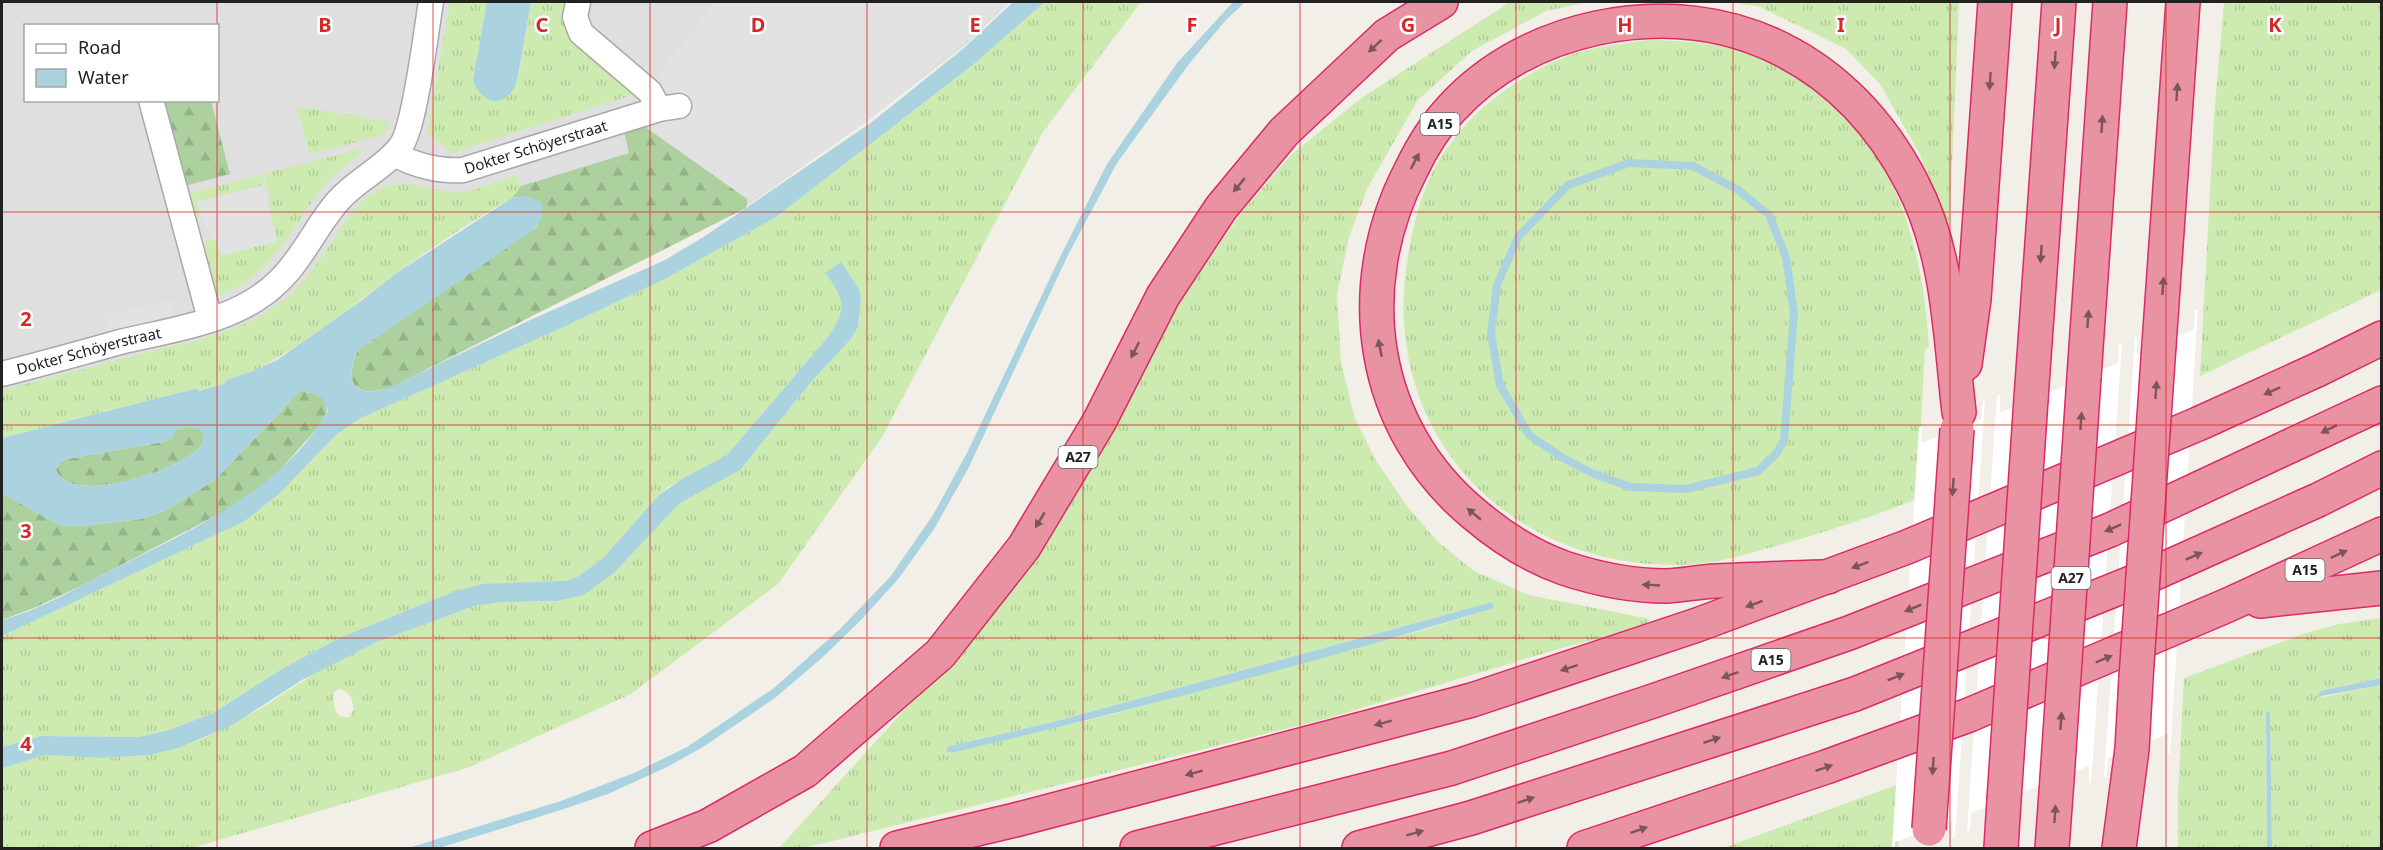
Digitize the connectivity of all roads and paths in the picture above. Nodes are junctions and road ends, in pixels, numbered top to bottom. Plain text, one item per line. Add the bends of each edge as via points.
1 (431, 2) edge
2 (578, 2) edge
3 (1441, 2) edge
4 (1995, 2) edge
5 (2059, 2) edge
6 (2110, 2) edge
7 (2183, 2) edge
8 (152, 102) edge
9 (394, 154) junction
10 (210, 319) junction
11 (2382, 338) edge
12 (2, 374) edge
13 (2382, 404) edge
14 (1958, 420) junction
15 (2382, 468) edge
16 (2382, 534) edge
17 (1828, 577) junction
18 (2382, 588) edge
19 (2228, 605) junction
20 (2132, 748) junction
21 (1928, 839) edge
22 (652, 849) edge
23 (897, 849) edge
24 (1137, 849) edge
25 (1359, 849) edge
26 (1584, 849) edge
27 (2001, 849) edge
28 (2052, 849) edge
29 (2119, 849) edge
30 (2140, 849) edge

1 - 9 street, Dokter Schöyerstraat via 407,134
2 - 9 street, Dokter Schöyerstraat via 575,16 581,33 669,108 463,170 450,171
3 -> 22 highway, A27 via 1387,35 1284,132 1221,208 1163,296 1099,422 1024,547 940,654 805,771 708,826
4 -> 14 highway via 1974,299
5 -> 27 highway, bridge
28 -> 6 highway, A27, bridge
20 -> 7 highway, bridge
8 - 10 street
9 - 10 street, Dokter Schöyerstraat via 337,201 280,280 245,306
10 - 12 street, Dokter Schöyerstraat
11 -> 17 highway, A15 via 2198,424
13 -> 24 highway, A15 via 2110,530 1849,633 1452,768
17 -> 14 highway, A15 via 1667,586 1594,577 1530,554 1497,534 1436,476 1413,445 1394,403 1379,343 1375,305 1380,258 1396,199 1419,154 1448,111 1481,80 1529,50 1582,31 1630,21 1722,26 1759,38 1808,64 1866,115 1913,184 1941,262
14 -> 21 highway, bridge
25 -> 15 highway via 1471,819 1856,694 2146,577
19 -> 16 highway, A15
17 -> 23 highway, A15 via 1472,700
18 - 19 highway, A15
26 -> 19 highway, A15 via 1969,715
20 - 29 highway
20 - 30 highway

